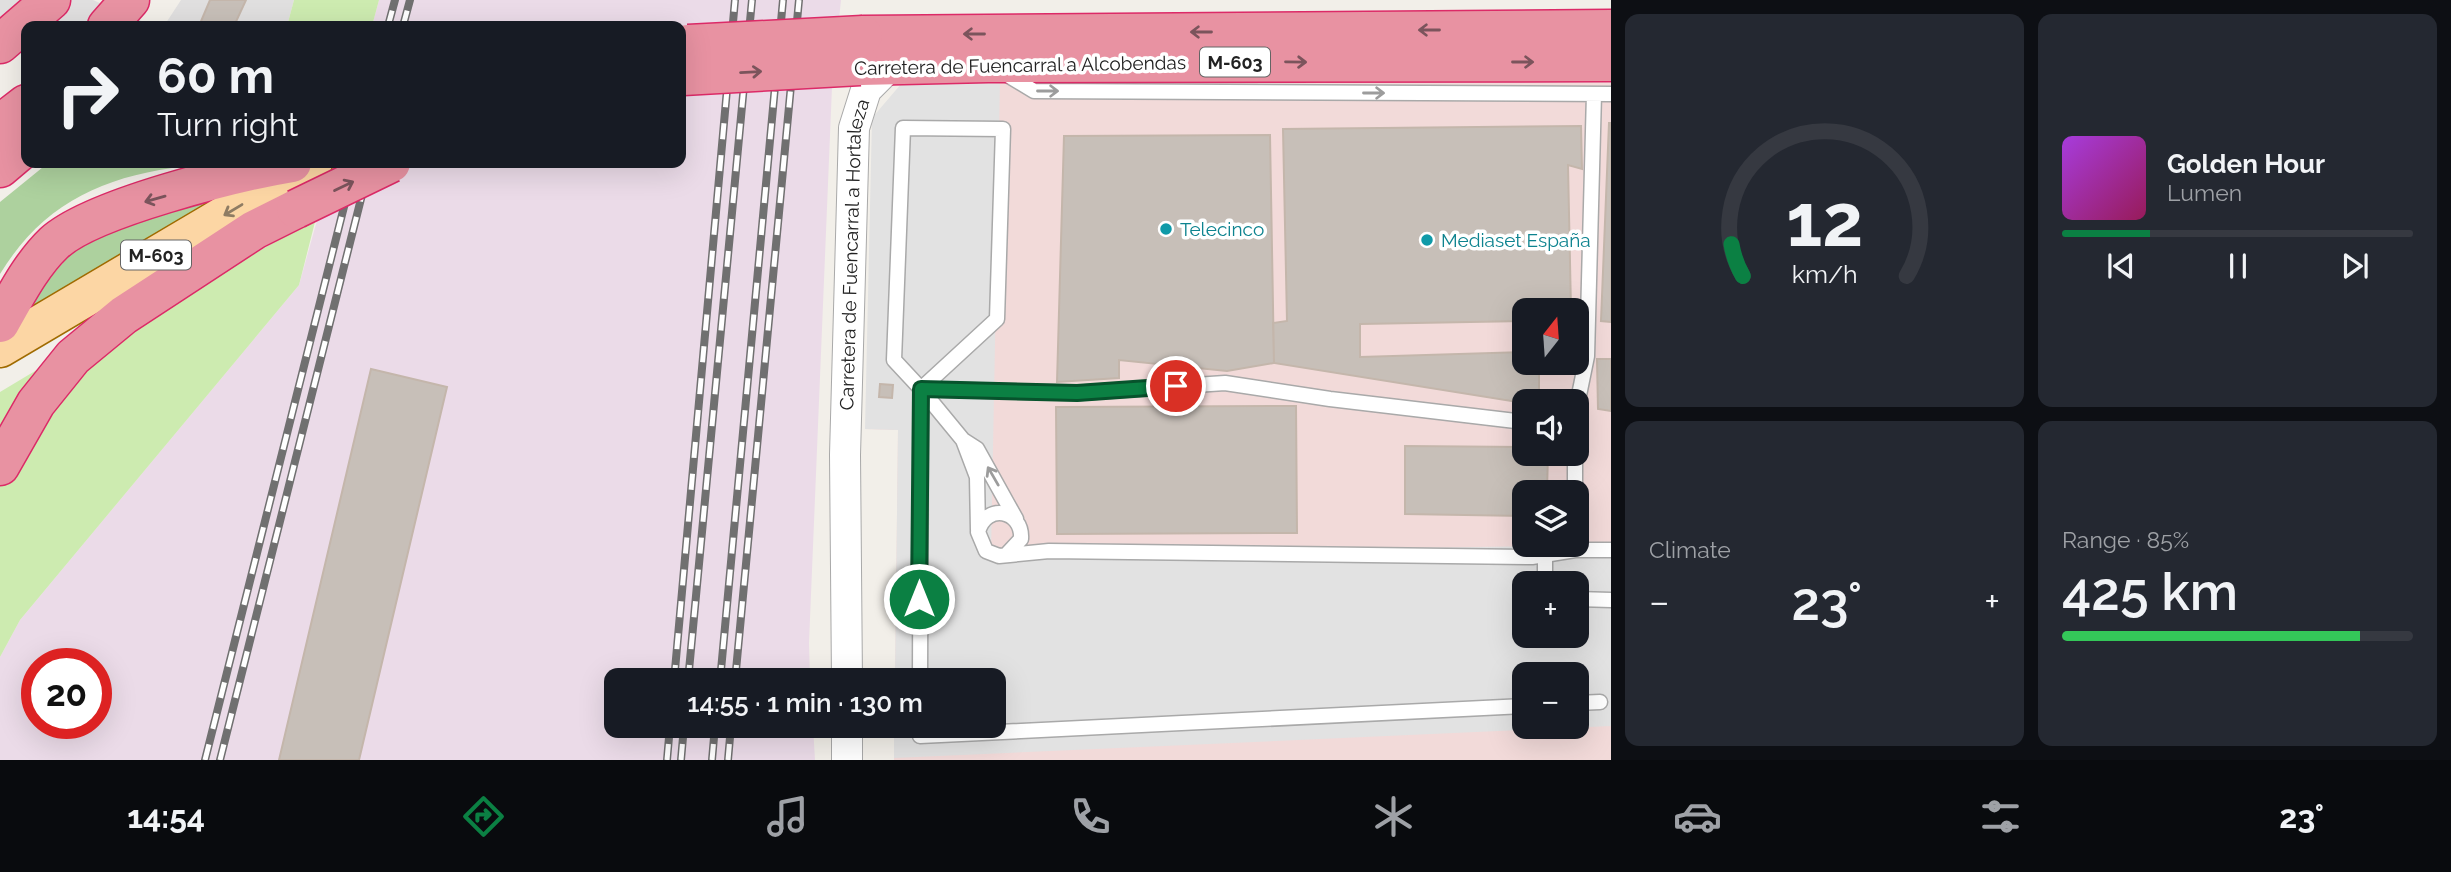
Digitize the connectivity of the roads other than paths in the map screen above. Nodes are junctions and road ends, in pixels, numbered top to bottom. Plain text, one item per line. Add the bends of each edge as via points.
1 (130, 0) edge
2 (153, 0) edge
3 (47, 1) edge
4 (25, 21) edge
5 (111, 21) edge
6 (137, 21) edge
7 (21, 25) edge
8 (1611, 29) edge
9 (0, 44) edge
10 (872, 55) junction
11 (686, 60) edge
12 (1603, 78) edge
13 (1611, 94) edge
14 (21, 108) edge
15 (0, 124) edge
16 (21, 150) edge
17 (0, 168) edge
18 (266, 168) edge
19 (305, 168) edge
20 (381, 168) edge
21 (254, 230) junction
22 (0, 323) edge
23 (0, 348) edge
24 (0, 371) edge
25 (921, 389) junction
26 (1580, 389) edge
27 (1512, 421) edge
28 (962, 440) junction
29 (0, 466) edge
30 (1016, 519) junction
31 (978, 532) junction
32 (1021, 539) junction
33 (1589, 548) edge
34 (1611, 550) edge
35 (1049, 551) junction
36 (1007, 554) junction
37 (1512, 555) edge
38 (1589, 599) edge
39 (1611, 600) edge
40 (847, 668) edge
41 (920, 668) edge
42 (1589, 702) edge
43 (1600, 702) dead end
44 (1512, 707) edge
45 (1006, 732) edge
46 (847, 738) edge
47 (847, 760) edge

1 - 5 highway
2 - 6 highway
3 - 4 highway
7 - 9 highway
8 -> 10 highway, Carretera de Fuencarral a Alcobendas / M-603
10 - 11 highway, Carretera de Fuencarral a Alcobendas / M-603, bridge
10 -> 12 highway, Carretera de Fuencarral a Alcobendas / M-603 via 988,63
10 - 40 street, Carretera de Fuencarral a Hortaleza via 854,128 845,455
12 - 13 lane
12 - 26 lane via 1587,356
14 - 15 highway
16 - 17 highway
18 -> 22 highway via 96,216 55,242 26,277
19 -> 23 main road, M-603
21 -> 20 highway, M-603, bridge
21 - 24 main road, M-603 via 120,300
21 - 29 highway via 124,316 73,357 36,403
25 - 25 lane via 997,319 1003,129 903,128 894,360
25 - 27 lane via 1077,393 1225,383
25 - 28 lane
25 - 41 lane
30 -> 28 lane via 977,449
28 - 31 lane via 977,477
30 - 31 lane via 996,512 984,519
30 - 32 lane
31 - 36 lane via 986,551
32 - 35 lane
32 - 36 lane
33 - 34 lane
35 - 36 lane
35 - 37 lane
38 - 39 lane
42 - 43 lane
44 - 45 lane
46 - 47 street

